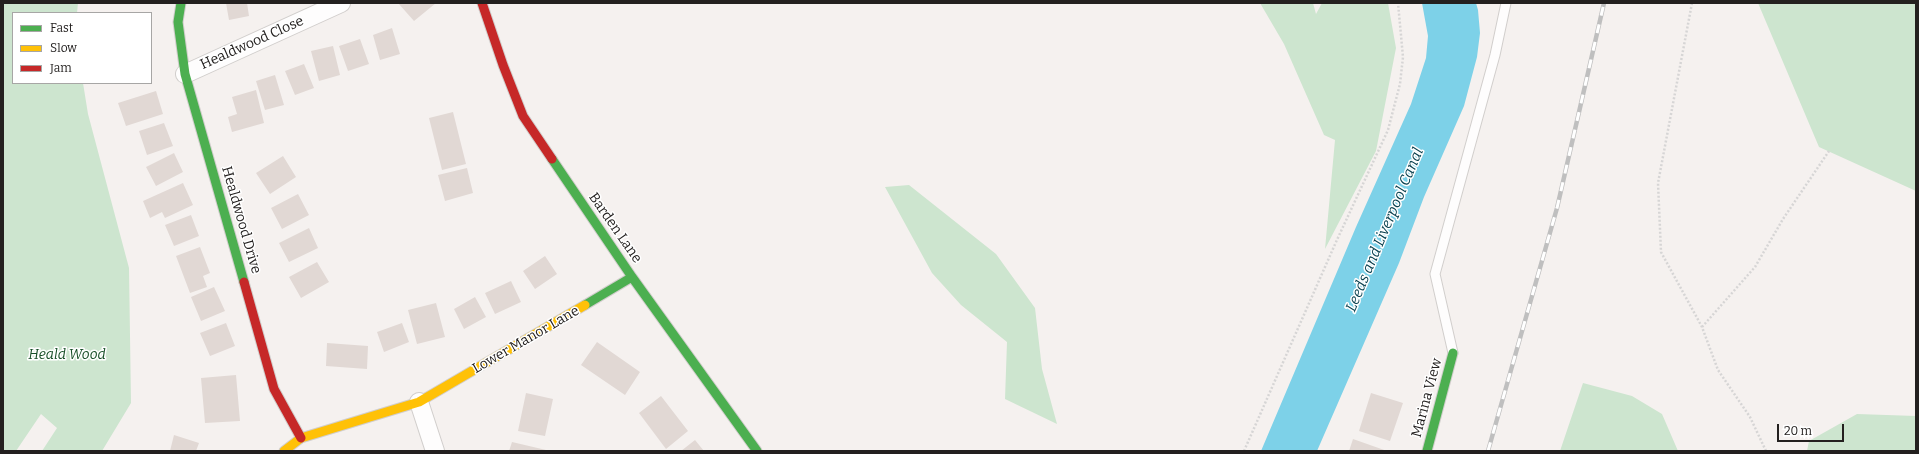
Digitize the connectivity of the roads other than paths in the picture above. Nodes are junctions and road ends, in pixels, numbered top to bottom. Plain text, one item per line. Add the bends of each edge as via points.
1 (181, 3) edge
2 (341, 3) edge
3 (482, 3) edge
4 (1506, 3) edge
5 (185, 74) junction
6 (632, 277) junction
7 (1453, 353) joint
8 (419, 402) junction
9 (301, 438) junction
10 (284, 451) edge
11 (435, 451) edge
12 (757, 451) edge
13 (1427, 451) edge

1 - 5 street, Healdwood Drive via 178,22
2 - 5 street, Healdwood Close
3 - 6 street, Barden Lane via 523,116
4 - 7 lane via 1495,55 1435,274
5 - 9 street, Healdwood Drive via 274,389
6 - 8 street, Lower Manor Lane
6 - 12 street, Barden Lane
7 - 13 street, Marina View
8 - 9 street, Lower Manor Lane
8 - 11 street
9 - 10 street, Lower Manor Lane

